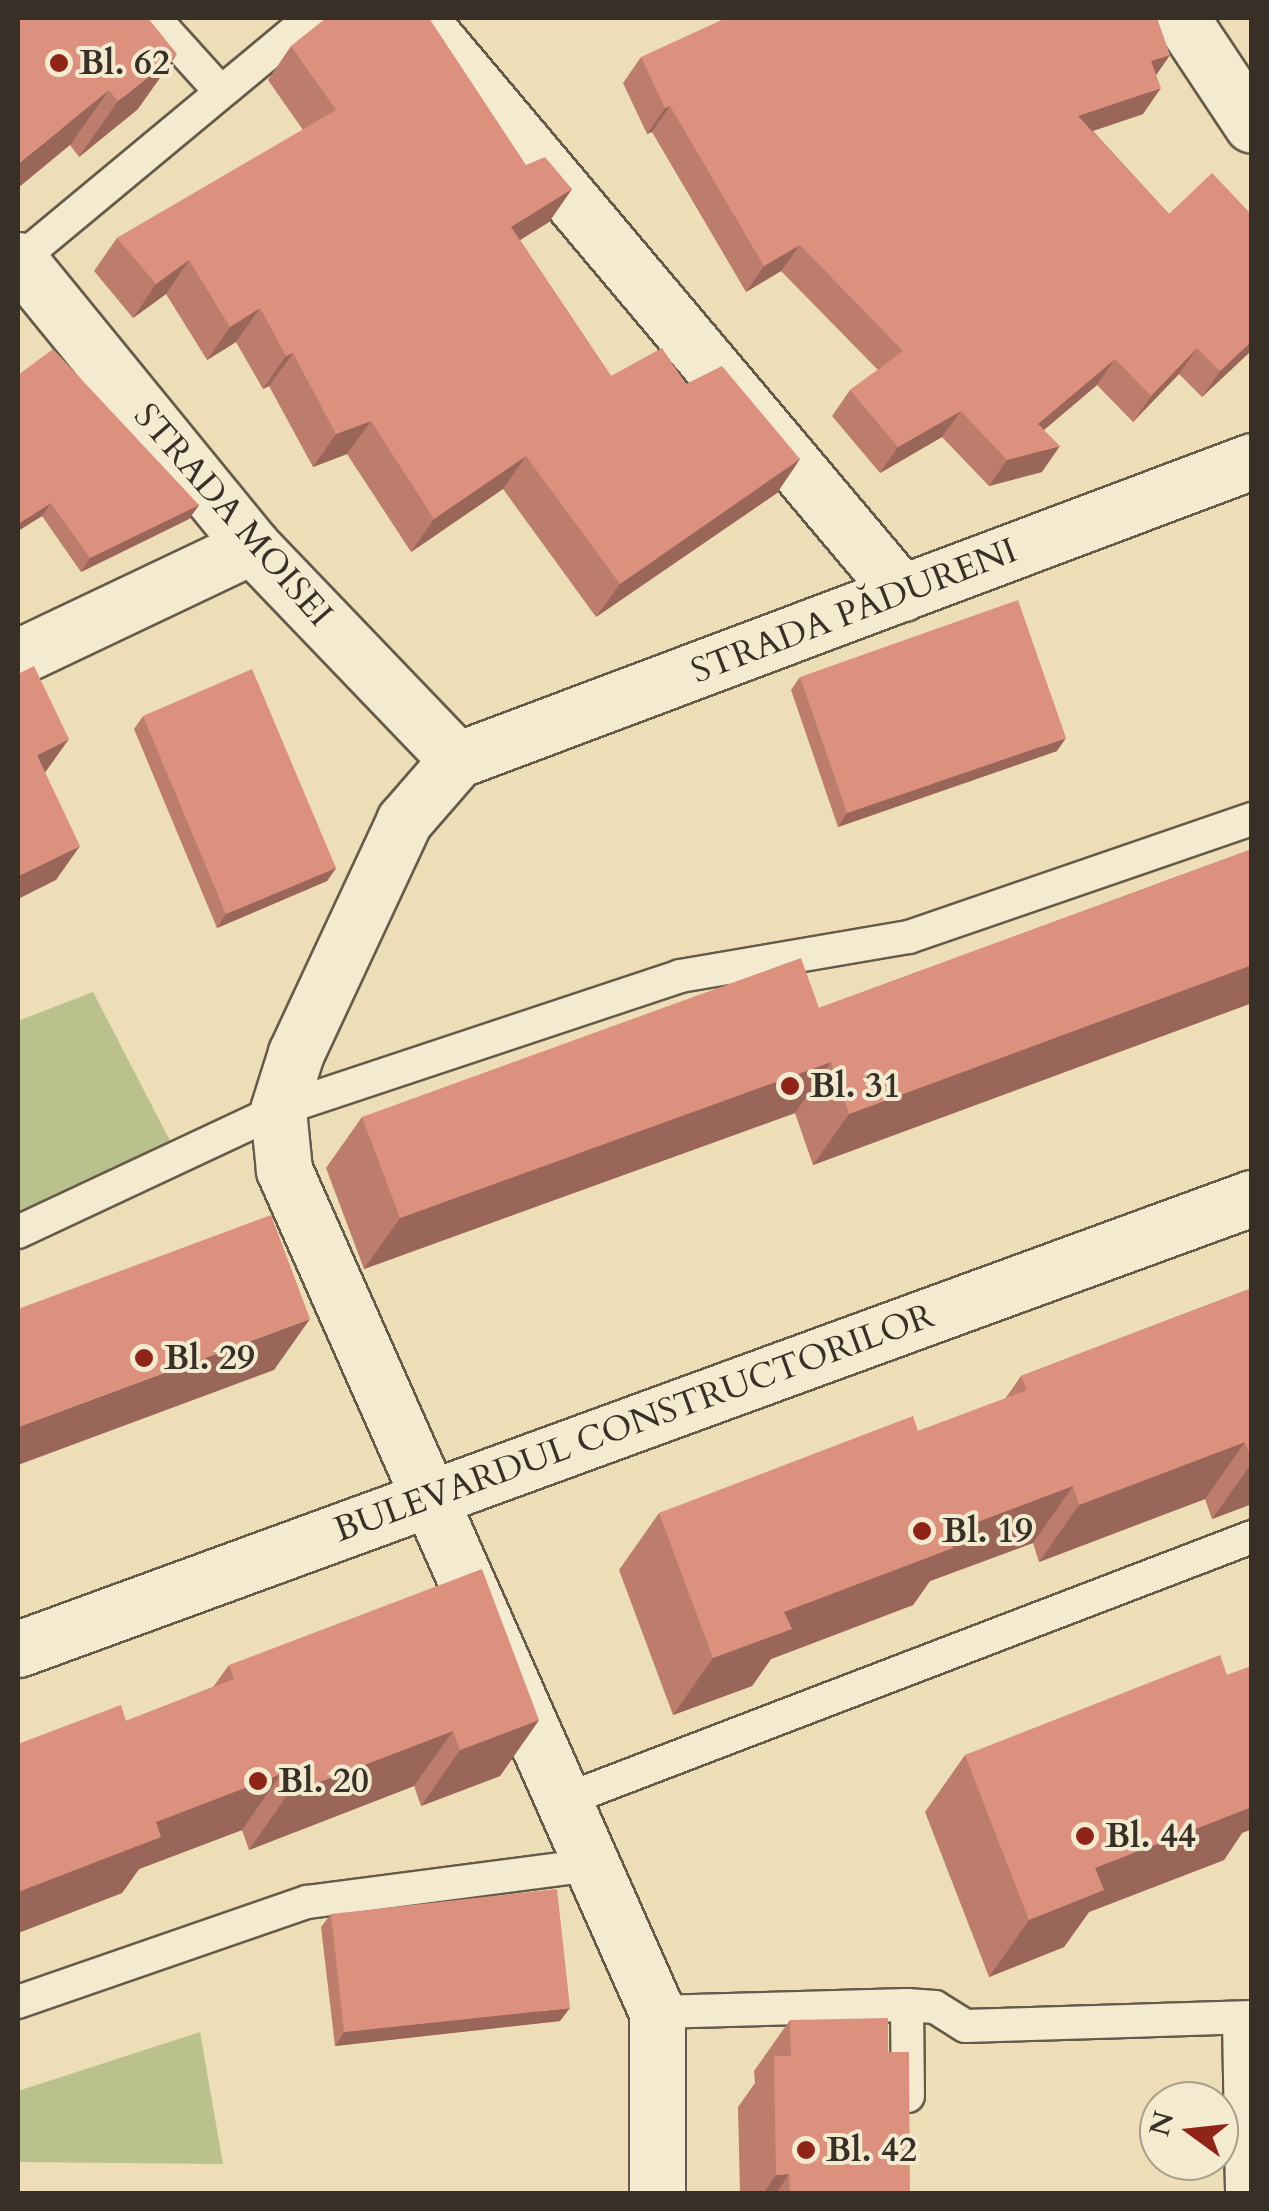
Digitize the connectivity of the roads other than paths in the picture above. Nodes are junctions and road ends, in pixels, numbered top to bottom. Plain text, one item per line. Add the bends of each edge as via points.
1 (154, 18) edge
2 (311, 18) edge
3 (418, 18) edge
4 (1181, 18) edge
5 (219, 90) junction
6 (1252, 125) edge
7 (18, 261) edge
8 (1252, 461) edge
9 (252, 546) junction
10 (902, 593) junction
11 (18, 657) edge
12 (456, 760) junction
13 (1252, 819) edge
14 (278, 1110) junction
15 (1252, 1198) edge
16 (18, 1232) edge
17 (432, 1497) junction
18 (1252, 1538) edge
19 (18, 1648) edge
20 (565, 1800) junction
21 (592, 1865) junction
22 (18, 2002) edge
23 (907, 2005) junction
24 (657, 2012) junction
25 (1245, 2018) edge
26 (909, 2137) edge
27 (657, 2194) edge
28 (1242, 2194) edge

1 - 5 lane
2 - 5 lane
3 - 10 street
4 - 6 street
5 - 7 lane
7 - 9 street, STRADA MOISEI
8 - 10 street, STRADA PĂDURENI
9 - 11 street
9 - 12 street, STRADA MOISEI
10 - 12 street, STRADA PĂDURENI
12 - 14 street via 404,821 313,1009
13 - 14 lane via 908,937 680,976
14 - 16 lane
14 - 17 street via 284,1170
15 - 17 street, BULEVARDUL CONSTRUCTORILOR
17 - 19 street, BULEVARDUL CONSTRUCTORILOR
17 - 20 street
18 - 20 lane
20 - 21 street
21 - 22 lane via 307,1902
21 - 24 street
23 - 24 lane
23 - 25 lane via 935,2006 966,2026
23 - 26 lane
24 - 27 street
25 - 28 lane

